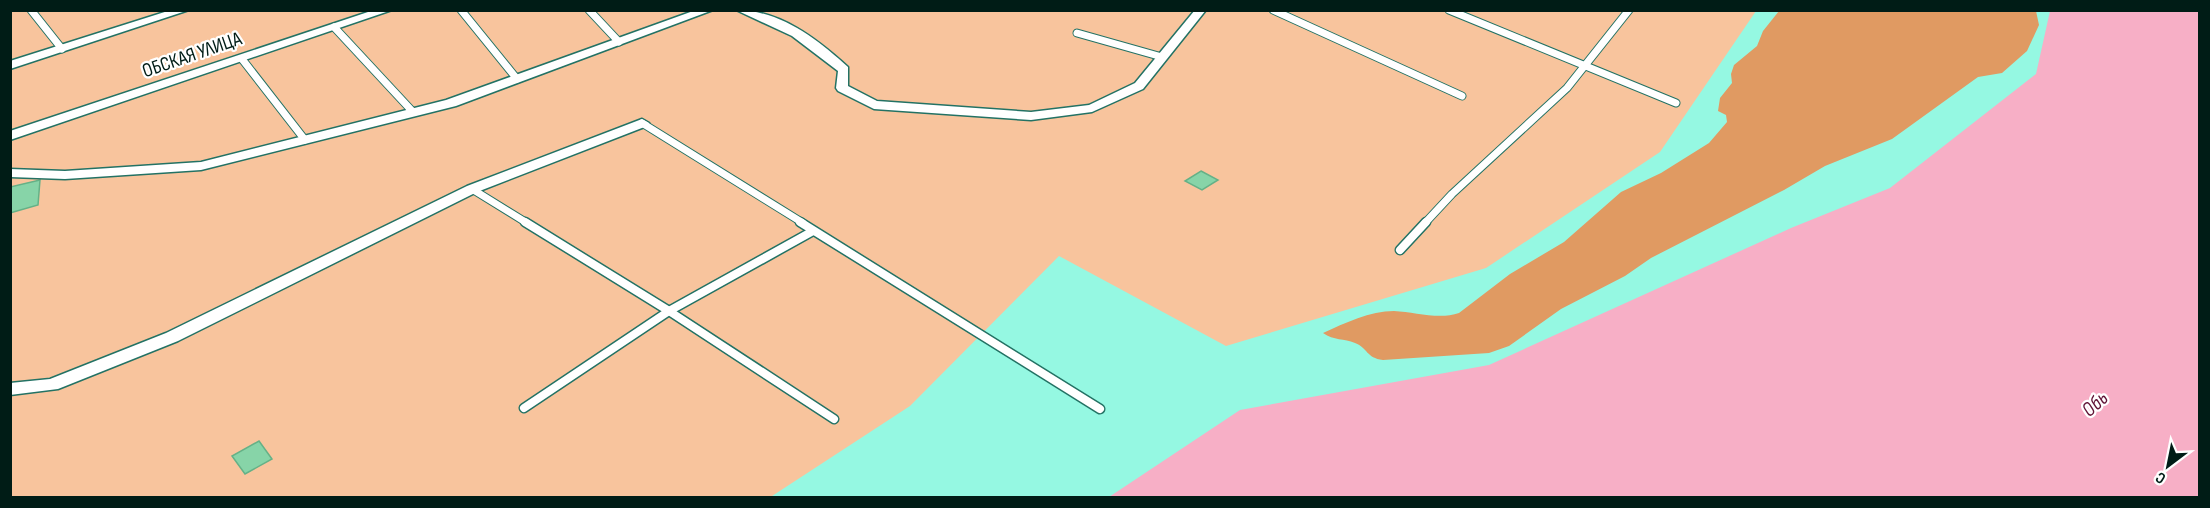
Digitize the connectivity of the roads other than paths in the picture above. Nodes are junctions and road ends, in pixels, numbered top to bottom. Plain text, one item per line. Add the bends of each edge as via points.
1 (31, 10) edge
2 (184, 10) edge
3 (387, 10) edge
4 (461, 10) edge
5 (589, 10) edge
6 (708, 10) edge
7 (741, 10) edge
8 (1273, 10) edge
9 (1449, 10) edge
10 (1629, 10) edge
11 (1196, 12) edge
12 (334, 27) junction
13 (1077, 33) dead end
14 (619, 42) junction
15 (62, 49) junction
16 (1162, 57) junction
17 (242, 58) junction
18 (10, 65) edge
19 (1585, 66) junction
20 (517, 79) junction
21 (1462, 96) dead end
22 (1676, 103) dead end
23 (413, 112) junction
24 (642, 123) joint
25 (10, 136) edge
26 (305, 140) junction
27 (10, 173) edge
28 (472, 189) junction
29 (813, 231) junction
30 (1400, 250) dead end
31 (669, 311) junction
32 (10, 389) edge
33 (524, 408) dead end
34 (1100, 409) dead end
35 (834, 419) dead end

1 - 15 lane
2 - 15 street
3 - 12 street, ОБСКАЯ УЛИЦА
4 - 20 lane
5 - 14 lane
6 - 14 street
7 - 16 street via 767,17 819,46 844,70 842,88 874,105 1030,116 1092,108 1139,86
8 - 21 lane
9 - 19 lane
10 - 19 lane
11 - 16 street
12 - 17 street, ОБСКАЯ УЛИЦА
12 - 23 lane
13 - 16 lane
14 - 20 street
15 - 18 street
17 - 25 street, ОБСКАЯ УЛИЦА
17 - 26 lane
19 - 22 lane
19 - 30 lane via 1568,88 1452,194
20 - 23 street
23 - 26 street
24 - 28 street
24 - 29 lane
26 - 27 street via 201,166 65,175
28 - 31 lane
28 - 32 street via 172,337 52,385
29 - 31 lane
29 - 34 lane
31 - 33 lane
31 - 35 lane

